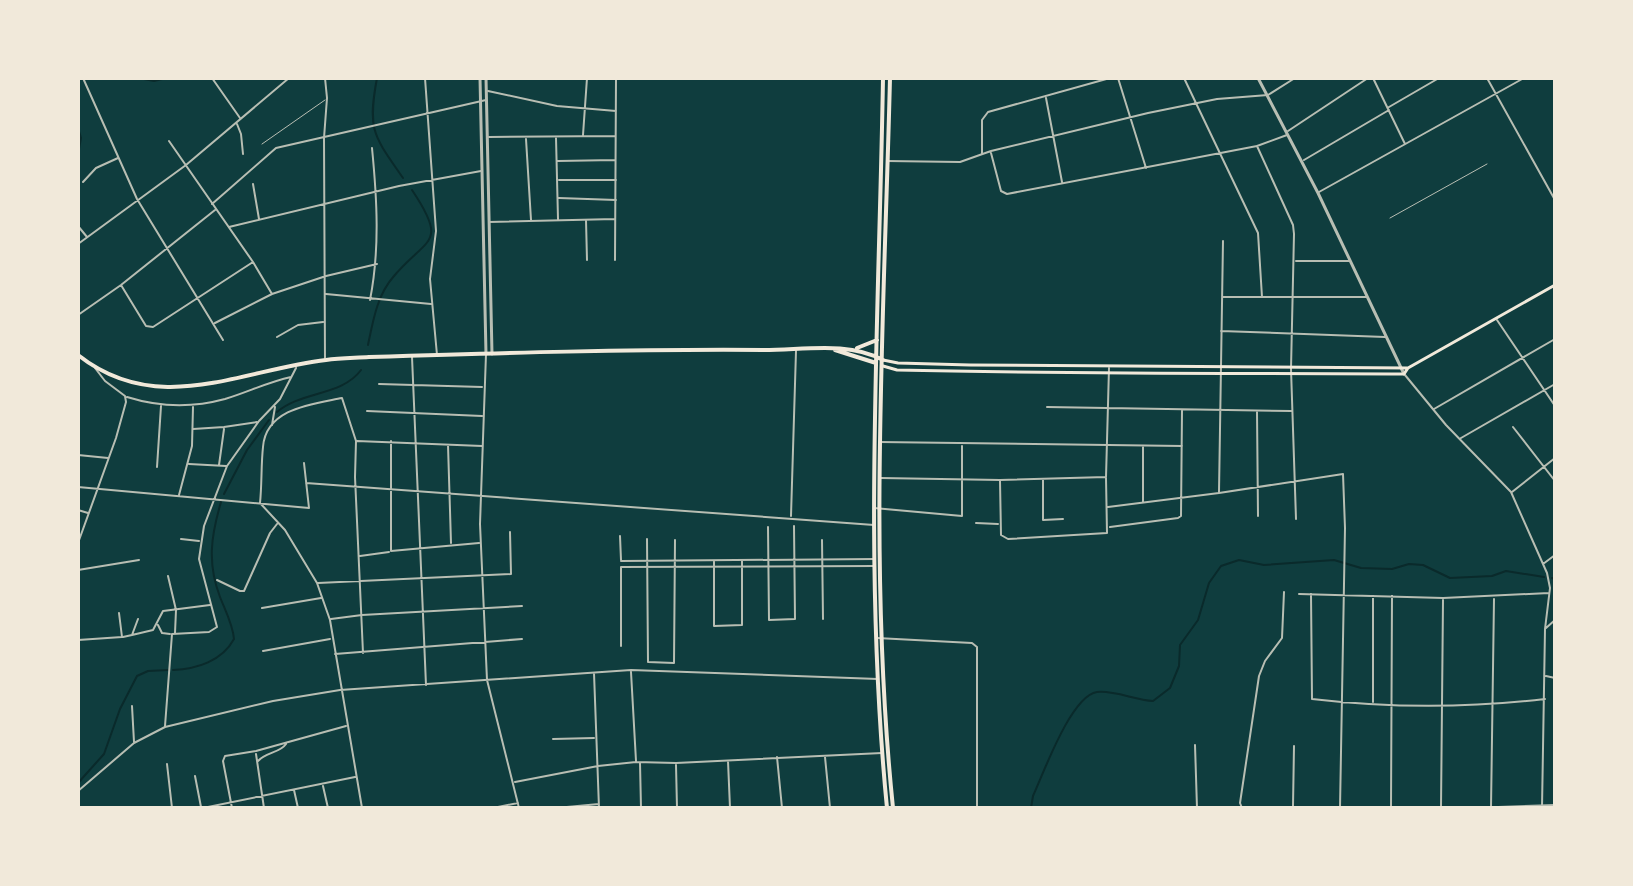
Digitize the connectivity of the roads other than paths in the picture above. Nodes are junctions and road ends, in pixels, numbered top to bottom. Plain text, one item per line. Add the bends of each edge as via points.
1 (83, 78) edge
2 (212, 78) edge
3 (289, 78) edge
4 (325, 78) edge
5 (425, 78) edge
6 (480, 78) edge
7 (486, 78) edge
8 (587, 78) edge
9 (616, 78) edge
10 (883, 78) edge
11 (890, 78) edge
12 (1110, 78) edge
13 (1118, 78) edge
14 (1184, 78) edge
15 (1258, 78) edge
16 (1295, 78) edge
17 (1368, 78) edge
18 (1373, 78) edge
19 (1439, 78) edge
20 (1487, 78) edge
21 (1524, 78) edge
22 (487, 91) junction
23 (1496, 94) junction
24 (1268, 95) junction
25 (1046, 96) junction
26 (327, 98) junction
27 (480, 100) junction
28 (487, 101) junction
29 (1196, 104) junction
30 (585, 109) junction
31 (1388, 109) junction
32 (616, 111) junction
33 (429, 112) junction
34 (1129, 118) junction
35 (240, 119) junction
36 (236, 122) junction
37 (1288, 133) junction
38 (583, 136) junction
39 (616, 136) junction
40 (488, 137) junction
41 (556, 137) junction
42 (1053, 137) junction
43 (324, 138) junction
44 (526, 138) junction
45 (169, 141) dead end
46 (262, 144) dead end
47 (1405, 144) junction
48 (1257, 146) junction
49 (372, 148) dead end
50 (991, 151) junction
51 (1221, 153) junction
52 (243, 154) dead end
53 (982, 155) junction
54 (119, 158) junction
55 (616, 160) junction
56 (556, 161) junction
57 (885, 161) junction
58 (1302, 161) junction
59 (1487, 164) dead end
60 (186, 165) junction
61 (1146, 168) junction
62 (489, 170) junction
63 (482, 171) junction
64 (431, 180) junction
65 (558, 180) junction
66 (617, 180) junction
67 (83, 182) dead end
68 (1062, 183) junction
69 (253, 184) dead end
70 (376, 192) junction
71 (1318, 193) junction
72 (558, 198) junction
73 (137, 199) junction
74 (617, 200) junction
75 (1555, 200) edge
76 (212, 204) junction
77 (325, 205) junction
78 (215, 209) junction
79 (1390, 218) dead end
80 (259, 219) junction
81 (558, 219) junction
82 (586, 219) junction
83 (616, 219) junction
84 (531, 220) junction
85 (484, 222) junction
86 (491, 222) junction
87 (78, 226) edge
88 (229, 227) junction
89 (87, 238) junction
90 (1223, 241) dead end
91 (78, 244) edge
92 (167, 249) junction
93 (587, 260) dead end
94 (615, 260) dead end
95 (1295, 261) junction
96 (1349, 261) junction
97 (253, 262) junction
98 (377, 264) junction
99 (326, 276) junction
100 (121, 285) junction
101 (1555, 285) edge
102 (272, 294) junction
103 (326, 294) junction
104 (1292, 295) junction
105 (198, 297) junction
106 (1221, 297) junction
107 (1262, 297) junction
108 (1366, 297) junction
109 (371, 300) junction
110 (432, 304) junction
111 (78, 315) edge
112 (1496, 319) junction
113 (324, 321) junction
114 (214, 323) junction
115 (1220, 331) junction
116 (1291, 333) junction
117 (277, 337) dead end
118 (1385, 337) junction
119 (1555, 339) edge
120 (223, 340) dead end
121 (877, 340) junction
122 (832, 349) junction
123 (855, 349) junction
124 (797, 350) junction
125 (489, 354) junction
126 (78, 355) edge
127 (412, 356) junction
128 (437, 356) junction
129 (877, 356) junction
130 (1524, 357) junction
131 (325, 360) junction
132 (876, 363) junction
133 (883, 363) junction
134 (970, 365) junction
135 (95, 367) junction
136 (297, 367) junction
137 (1109, 367) junction
138 (1401, 367) junction
139 (1169, 368) junction
140 (1408, 368) junction
141 (1220, 369) junction
142 (1291, 369) junction
143 (1353, 371) junction
144 (970, 372) junction
145 (1109, 374) junction
146 (1168, 374) junction
147 (1404, 374) junction
148 (1220, 375) junction
149 (1291, 375) junction
150 (293, 376) junction
151 (379, 384) dead end
152 (413, 384) junction
153 (1555, 384) edge
154 (484, 387) junction
155 (1545, 390) junction
156 (125, 396) junction
157 (194, 404) junction
158 (275, 404) junction
159 (161, 405) junction
160 (1555, 406) edge
161 (1047, 407) dead end
162 (1109, 409) junction
163 (1182, 410) junction
164 (1433, 410) junction
165 (367, 411) dead end
166 (1221, 411) junction
167 (1257, 411) junction
168 (1292, 411) junction
169 (414, 414) junction
170 (483, 416) junction
171 (259, 421) junction
172 (272, 426) junction
173 (224, 427) junction
174 (1513, 427) dead end
175 (193, 429) junction
176 (1460, 438) junction
177 (356, 441) junction
178 (391, 441) junction
179 (417, 442) junction
180 (878, 442) junction
181 (448, 444) junction
182 (1109, 444) junction
183 (962, 445) junction
184 (1143, 445) junction
185 (483, 446) junction
186 (1182, 446) junction
187 (78, 455) edge
188 (1555, 458) edge
189 (109, 459) junction
190 (304, 463) dead end
191 (188, 464) junction
192 (219, 465) junction
193 (227, 466) junction
194 (1543, 466) junction
195 (157, 467) dead end
196 (878, 477) junction
197 (1106, 477) junction
198 (1043, 479) junction
199 (962, 480) junction
200 (1000, 480) junction
201 (1555, 481) edge
202 (1294, 482) junction
203 (306, 483) junction
204 (356, 485) junction
205 (78, 487) edge
206 (389, 488) junction
207 (1257, 488) junction
208 (98, 490) junction
209 (420, 490) junction
210 (450, 492) junction
211 (1511, 492) junction
212 (1219, 493) junction
213 (482, 494) junction
214 (179, 496) junction
215 (214, 498) junction
216 (1181, 498) junction
217 (1143, 502) junction
218 (260, 503) junction
219 (1108, 507) junction
220 (876, 508) junction
221 (78, 510) edge
222 (89, 513) junction
223 (1258, 516) dead end
224 (791, 517) junction
225 (1063, 519) dead end
226 (1296, 519) dead end
227 (278, 523) junction
228 (976, 523) dead end
229 (1000, 524) junction
230 (876, 525) junction
231 (794, 526) dead end
232 (768, 527) dead end
233 (1109, 527) junction
234 (510, 532) dead end
235 (620, 536) dead end
236 (181, 539) dead end
237 (647, 539) dead end
238 (675, 540) dead end
239 (822, 540) dead end
240 (200, 541) junction
241 (78, 543) edge
242 (481, 543) junction
243 (451, 545) junction
244 (422, 548) junction
245 (391, 551) junction
246 (1555, 555) edge
247 (359, 556) junction
248 (822, 559) junction
249 (845, 559) junction
250 (874, 559) junction
251 (880, 559) junction
252 (139, 560) dead end
253 (742, 560) junction
254 (768, 560) junction
255 (794, 560) junction
256 (621, 561) junction
257 (648, 561) junction
258 (675, 561) junction
259 (714, 561) junction
260 (1543, 564) junction
261 (768, 566) junction
262 (822, 566) junction
263 (845, 566) junction
264 (874, 566) junction
265 (880, 566) junction
266 (621, 567) junction
267 (648, 567) junction
268 (676, 567) junction
269 (715, 567) junction
270 (742, 567) junction
271 (794, 567) junction
272 (78, 570) edge
273 (482, 575) junction
274 (168, 576) dead end
275 (423, 579) junction
276 (217, 580) dead end
277 (360, 582) junction
278 (317, 583) junction
279 (1284, 592) dead end
280 (1550, 593) junction
281 (1299, 594) dead end
282 (1311, 594) junction
283 (1342, 594) junction
284 (1373, 595) junction
285 (1392, 595) junction
286 (322, 598) junction
287 (1443, 598) junction
288 (1494, 598) junction
289 (1555, 599) edge
290 (211, 605) junction
291 (522, 606) dead end
292 (262, 608) dead end
293 (484, 609) junction
294 (176, 610) junction
295 (424, 612) junction
296 (119, 613) dead end
297 (362, 615) junction
298 (138, 619) dead end
299 (823, 619) dead end
300 (330, 620) junction
301 (1555, 620) edge
302 (158, 624) junction
303 (1545, 629) junction
304 (174, 634) junction
305 (132, 635) junction
306 (122, 637) junction
307 (879, 638) junction
308 (332, 639) junction
309 (522, 639) dead end
310 (78, 640) edge
311 (485, 643) junction
312 (621, 646) dead end
313 (425, 648) junction
314 (263, 651) dead end
315 (363, 653) junction
316 (334, 655) junction
317 (631, 670) junction
318 (594, 672) junction
319 (1545, 675) junction
320 (1555, 678) edge
321 (880, 679) junction
322 (487, 680) junction
323 (426, 685) junction
324 (340, 690) junction
325 (1545, 699) junction
326 (1342, 702) junction
327 (1373, 703) junction
328 (1392, 704) junction
329 (1442, 705) junction
330 (1492, 705) junction
331 (132, 706) dead end
332 (347, 726) junction
333 (165, 727) junction
334 (596, 738) junction
335 (553, 739) dead end
336 (134, 743) junction
337 (286, 743) junction
338 (1195, 745) dead end
339 (1294, 746) dead end
340 (256, 751) junction
341 (884, 753) junction
342 (824, 756) junction
343 (777, 757) junction
344 (728, 759) junction
345 (257, 761) junction
346 (638, 762) junction
347 (676, 763) junction
348 (167, 764) dead end
349 (598, 766) junction
350 (195, 776) dead end
351 (357, 776) junction
352 (514, 783) junction
353 (322, 784) junction
354 (294, 790) junction
355 (78, 791) edge
356 (262, 797) junction
357 (232, 803) junction
358 (518, 803) junction
359 (1555, 805) edge
360 (599, 806) edge
361 (1340, 807) edge
362 (1391, 807) edge
363 (1491, 807) edge
364 (1542, 807) edge
365 (172, 808) edge
366 (202, 808) edge
367 (232, 808) edge
368 (264, 808) edge
369 (298, 808) edge
370 (328, 808) edge
371 (362, 808) edge
372 (493, 808) edge
373 (519, 808) edge
374 (559, 808) edge
375 (641, 808) edge
376 (677, 808) edge
377 (730, 808) edge
378 (782, 808) edge
379 (830, 808) edge
380 (887, 808) edge
381 (893, 808) edge
382 (977, 808) edge
383 (1197, 808) edge
384 (1227, 808) edge
385 (1242, 808) edge
386 (1291, 808) edge
387 (1408, 808) edge
388 (1441, 808) edge
389 (1470, 808) edge

1 - 54 street
2 - 35 street
3 - 35 street
4 - 26 street
5 - 33 street
6 - 27 street
7 - 22 street
8 - 30 street
9 - 32 street
10 - 57 main road
11 - 57 main road
12 - 25 street
13 - 34 street
14 - 29 street
15 - 24 street
16 - 24 street
17 - 37 street
18 - 31 street
19 - 31 street
20 - 23 street
21 - 23 street
22 - 28 street
22 - 30 street
23 - 47 street
23 - 75 street
24 - 29 street
24 - 37 street
25 - 42 street
25 - 53 street via 984,116
26 - 43 street
26 - 46 lane
27 - 28 street
27 - 33 street
27 - 63 street
28 - 40 street
29 - 34 street
29 - 51 street
30 - 32 street
30 - 38 street
31 - 47 street
31 - 58 street
32 - 39 street
33 - 43 street
33 - 64 street
34 - 42 street
34 - 61 street
35 - 36 street
36 - 52 street
36 - 60 street
37 - 48 street
37 - 58 street
38 - 39 street
38 - 41 street
39 - 55 street
40 - 44 street
40 - 62 street
41 - 44 street
41 - 56 street
42 - 50 street
42 - 68 street
43 - 76 street via 276,148
43 - 77 street
44 - 84 street
45 - 60 street
47 - 71 street
48 - 51 street
48 - 95 street via 1293,225
49 - 70 street
50 - 53 street
50 - 68 street via 1003,194
51 - 61 street
51 - 107 street via 1258,233
53 - 57 street via 960,162
54 - 67 street via 96,168
54 - 73 street
55 - 56 street
55 - 66 street
56 - 65 street
57 - 121 main road
57 - 133 main road
58 - 71 street
59 - 79 lane
60 - 73 street
60 - 76 street
61 - 68 street
62 - 63 street
62 - 86 street
63 - 64 street
63 - 85 street
64 - 70 street
64 - 110 street via 436,231
65 - 66 street
65 - 72 street
66 - 74 street
69 - 80 street
70 - 77 street
70 - 98 street
71 - 96 street
72 - 74 street
72 - 81 street
73 - 89 street
73 - 92 street
74 - 83 street
76 - 78 street
77 - 80 street
77 - 99 street
78 - 88 street
78 - 92 street
80 - 88 street
81 - 82 street
81 - 84 street
82 - 83 street
82 - 93 street
83 - 94 street
84 - 86 street
85 - 86 street
85 - 125 street
86 - 125 street
87 - 89 street
88 - 97 street
89 - 91 street
90 - 106 street
92 - 100 street
92 - 105 street
95 - 96 street
95 - 104 street
96 - 108 street
97 - 102 street
97 - 105 street
98 - 99 street
98 - 109 street
99 - 102 street
99 - 103 street
100 - 105 street via 149,327
100 - 111 street
101 - 112 main road
102 - 114 street
103 - 109 street
103 - 113 street
104 - 107 street
104 - 108 street
104 - 116 street
105 - 114 street
106 - 107 street
106 - 115 street
108 - 118 street
109 - 110 street
110 - 128 street
112 - 130 street
112 - 140 main road
113 - 117 street via 298,325
113 - 131 street
114 - 120 street
115 - 116 street
115 - 141 street
116 - 118 street
116 - 142 street
118 - 138 street
119 - 130 street
121 - 123 main road
121 - 129 main road
122 - 123 main road
122 - 124 main road
122 - 132 main road
123 - 129 main road
124 - 125 main road
124 - 224 street
125 - 128 main road
125 - 154 street
126 - 135 main road
127 - 128 main road
127 - 131 main road
127 - 152 street
129 - 132 main road
129 - 133 main road
130 - 155 street
130 - 164 street
131 - 136 main road
132 - 133 main road
132 - 180 main road
133 - 134 main road
133 - 144 main road via 897,370
133 - 180 main road
134 - 137 main road
134 - 144 street
135 - 136 main road via 139,382 189,388
135 - 156 street
136 - 150 street
137 - 139 main road
137 - 145 street
138 - 140 main road
138 - 143 main road
138 - 147 street
139 - 141 main road
139 - 146 main road
140 - 147 main road
141 - 142 main road
141 - 148 street
142 - 143 main road
142 - 149 street
143 - 147 main road
143 - 149 main road
144 - 145 main road
145 - 146 main road
145 - 162 street
146 - 148 main road
147 - 164 street
148 - 149 main road
148 - 166 street
149 - 168 street
150 - 157 street
150 - 158 street
151 - 152 street
152 - 154 street
152 - 169 street
153 - 155 street
154 - 170 street
155 - 160 street
155 - 176 street
156 - 159 street
156 - 189 street
157 - 159 street
157 - 175 street
158 - 171 street
158 - 172 street
159 - 195 street
161 - 162 street
162 - 163 street
162 - 182 street
163 - 166 street
163 - 186 street
164 - 176 street
165 - 169 street
166 - 167 street
166 - 212 street
167 - 168 street
167 - 207 street
168 - 202 street
169 - 170 street
169 - 179 street
170 - 185 street
171 - 173 street
171 - 193 street
172 - 177 street via 290,410 342,398
172 - 218 street via 263,443
173 - 175 street
173 - 192 street
174 - 194 street
175 - 191 street
176 - 211 street
177 - 178 street
177 - 204 street
178 - 179 street
178 - 206 street
179 - 181 street
179 - 209 street
180 - 183 street
180 - 196 main road
181 - 185 street
181 - 210 street
182 - 183 street
182 - 184 street
182 - 197 street
183 - 199 street
184 - 186 street
184 - 217 street
185 - 213 street
186 - 216 street
187 - 189 street
188 - 194 street
189 - 208 street
190 - 203 street
191 - 192 street
191 - 214 street
192 - 193 street
193 - 215 street
194 - 201 street
194 - 211 street
196 - 199 street
196 - 220 main road
197 - 198 street
197 - 219 street
198 - 200 street
198 - 225 street via 1043,520
199 - 200 street
199 - 220 street via 962,516
200 - 229 street
202 - 207 street
202 - 226 street
202 - 283 street via 1343,474
203 - 204 street
203 - 218 street via 309,508
204 - 206 street
204 - 247 street
205 - 208 street
206 - 209 street
206 - 245 street
207 - 212 street
207 - 223 street
208 - 214 street
208 - 222 street
209 - 210 street
209 - 244 street
210 - 213 street
210 - 243 street
211 - 260 street
212 - 216 street
213 - 224 street
213 - 242 street
214 - 215 street
215 - 218 street
215 - 240 street
216 - 217 street
216 - 233 street via 1178,518
217 - 219 street
218 - 227 street
219 - 233 street
220 - 230 main road
221 - 222 street
222 - 241 street
224 - 230 street
227 - 276 street via 244,591
227 - 278 street
228 - 229 street
229 - 233 street via 1001,535 1008,539 1105,534
230 - 250 main road
230 - 251 main road
231 - 255 street
232 - 254 street
234 - 273 street via 512,573
235 - 256 street
236 - 240 street
237 - 257 street
238 - 258 street
239 - 248 street
240 - 290 street via 199,559
242 - 243 street
242 - 273 street
243 - 244 street
244 - 245 street
244 - 275 street
245 - 247 street
246 - 260 street
247 - 277 street
248 - 249 street
248 - 255 street
248 - 262 street
249 - 250 street
249 - 263 street
250 - 251 street
250 - 264 main road
251 - 265 main road
252 - 272 street
253 - 254 street
253 - 259 street
253 - 270 street
254 - 255 street
254 - 261 street
255 - 271 street
256 - 257 street
256 - 266 street
257 - 258 street
257 - 267 street
258 - 259 street
258 - 268 street
259 - 269 street
260 - 280 street
261 - 270 street
261 - 271 street
261 - 271 street via 769,620 795,619
262 - 263 street
262 - 271 street
262 - 299 street
263 - 264 street
264 - 265 street
264 - 307 main road
265 - 307 main road
266 - 267 street
266 - 312 street
267 - 268 street
267 - 268 street via 648,662 674,663
268 - 269 street
269 - 270 street
269 - 270 street via 714,626 742,625
273 - 275 street
273 - 293 street
274 - 294 street
275 - 277 street
275 - 295 street
277 - 278 street
277 - 297 street
278 - 286 street
279 - 385 street via 1282,638 1259,676
280 - 288 street
280 - 289 street
280 - 303 street
281 - 282 street
282 - 283 street
282 - 326 street via 1312,699
283 - 284 street
283 - 326 street
284 - 285 street
284 - 327 street
285 - 287 street
285 - 328 street
286 - 292 street
286 - 300 street
287 - 288 street
287 - 329 street
288 - 330 street
290 - 294 street
290 - 304 street via 218,623 214,631
291 - 293 street
293 - 295 street
293 - 311 street
294 - 302 street via 163,611
294 - 304 street
295 - 297 street
295 - 313 street
296 - 306 street
297 - 300 street
297 - 315 street
298 - 305 street
300 - 308 street
301 - 303 street
302 - 304 street via 162,633
302 - 305 street
303 - 319 street
304 - 333 street
305 - 306 street
306 - 310 street
307 - 321 main road
307 - 382 street via 977,647
308 - 314 street
308 - 316 street
309 - 311 street
311 - 313 street
311 - 322 street
313 - 315 street
313 - 323 street
315 - 316 street
316 - 324 street
317 - 318 street
317 - 321 street
317 - 346 street
318 - 322 street
318 - 334 street
319 - 320 street
319 - 325 street
321 - 341 main road
322 - 323 street
322 - 352 street
323 - 324 street
324 - 332 street
324 - 333 street
325 - 330 street
325 - 364 street
326 - 327 street
326 - 361 street
327 - 328 street
328 - 329 street
328 - 362 street
329 - 330 street
329 - 388 street
330 - 363 street
331 - 336 street
332 - 337 street
332 - 351 street
333 - 336 street
334 - 335 street
334 - 349 street
336 - 355 street
337 - 340 street
337 - 345 street
338 - 383 street
339 - 386 street
340 - 345 street
340 - 357 street via 223,758
341 - 342 street
341 - 380 main road
341 - 381 main road
342 - 343 street
342 - 379 street
343 - 344 street
343 - 378 street
344 - 347 street
344 - 377 street
345 - 356 street
346 - 347 street
346 - 349 street
346 - 375 street
347 - 376 street
348 - 365 street
349 - 352 street
349 - 360 street
350 - 366 street
351 - 353 street
351 - 371 street
352 - 358 street
353 - 354 street
353 - 370 street
354 - 356 street
354 - 369 street
356 - 357 street
356 - 368 street
357 - 366 street
357 - 367 street
358 - 372 street
358 - 373 street
359 - 364 street
360 - 374 street
361 - 362 street
361 - 386 street
362 - 387 street
363 - 364 street
363 - 389 street
384 - 385 street
385 - 386 street

